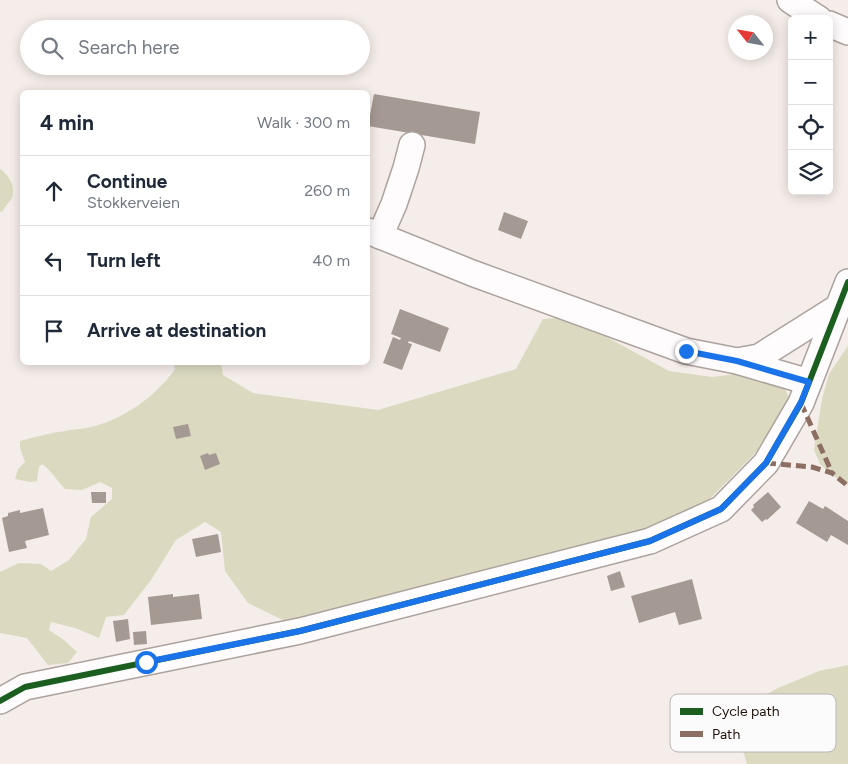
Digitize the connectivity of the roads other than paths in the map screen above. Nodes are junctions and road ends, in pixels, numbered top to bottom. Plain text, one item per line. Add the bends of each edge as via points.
1 (790, 0) edge
2 (813, 15) edge
3 (833, 26) edge
4 (848, 32) edge
5 (412, 145) dead end
6 (374, 234) edge
7 (848, 282) edge
8 (838, 308) junction
9 (737, 361) junction
10 (809, 382) junction
11 (0, 701) edge

1 - 2 street
3 - 4 street
5 - 6 street via 394,204
6 - 9 street via 686,351
7 - 8 street
8 - 9 street via 759,357
8 - 10 street
9 - 10 street
10 - 11 street via 766,463 721,509 650,541 300,631 25,687

